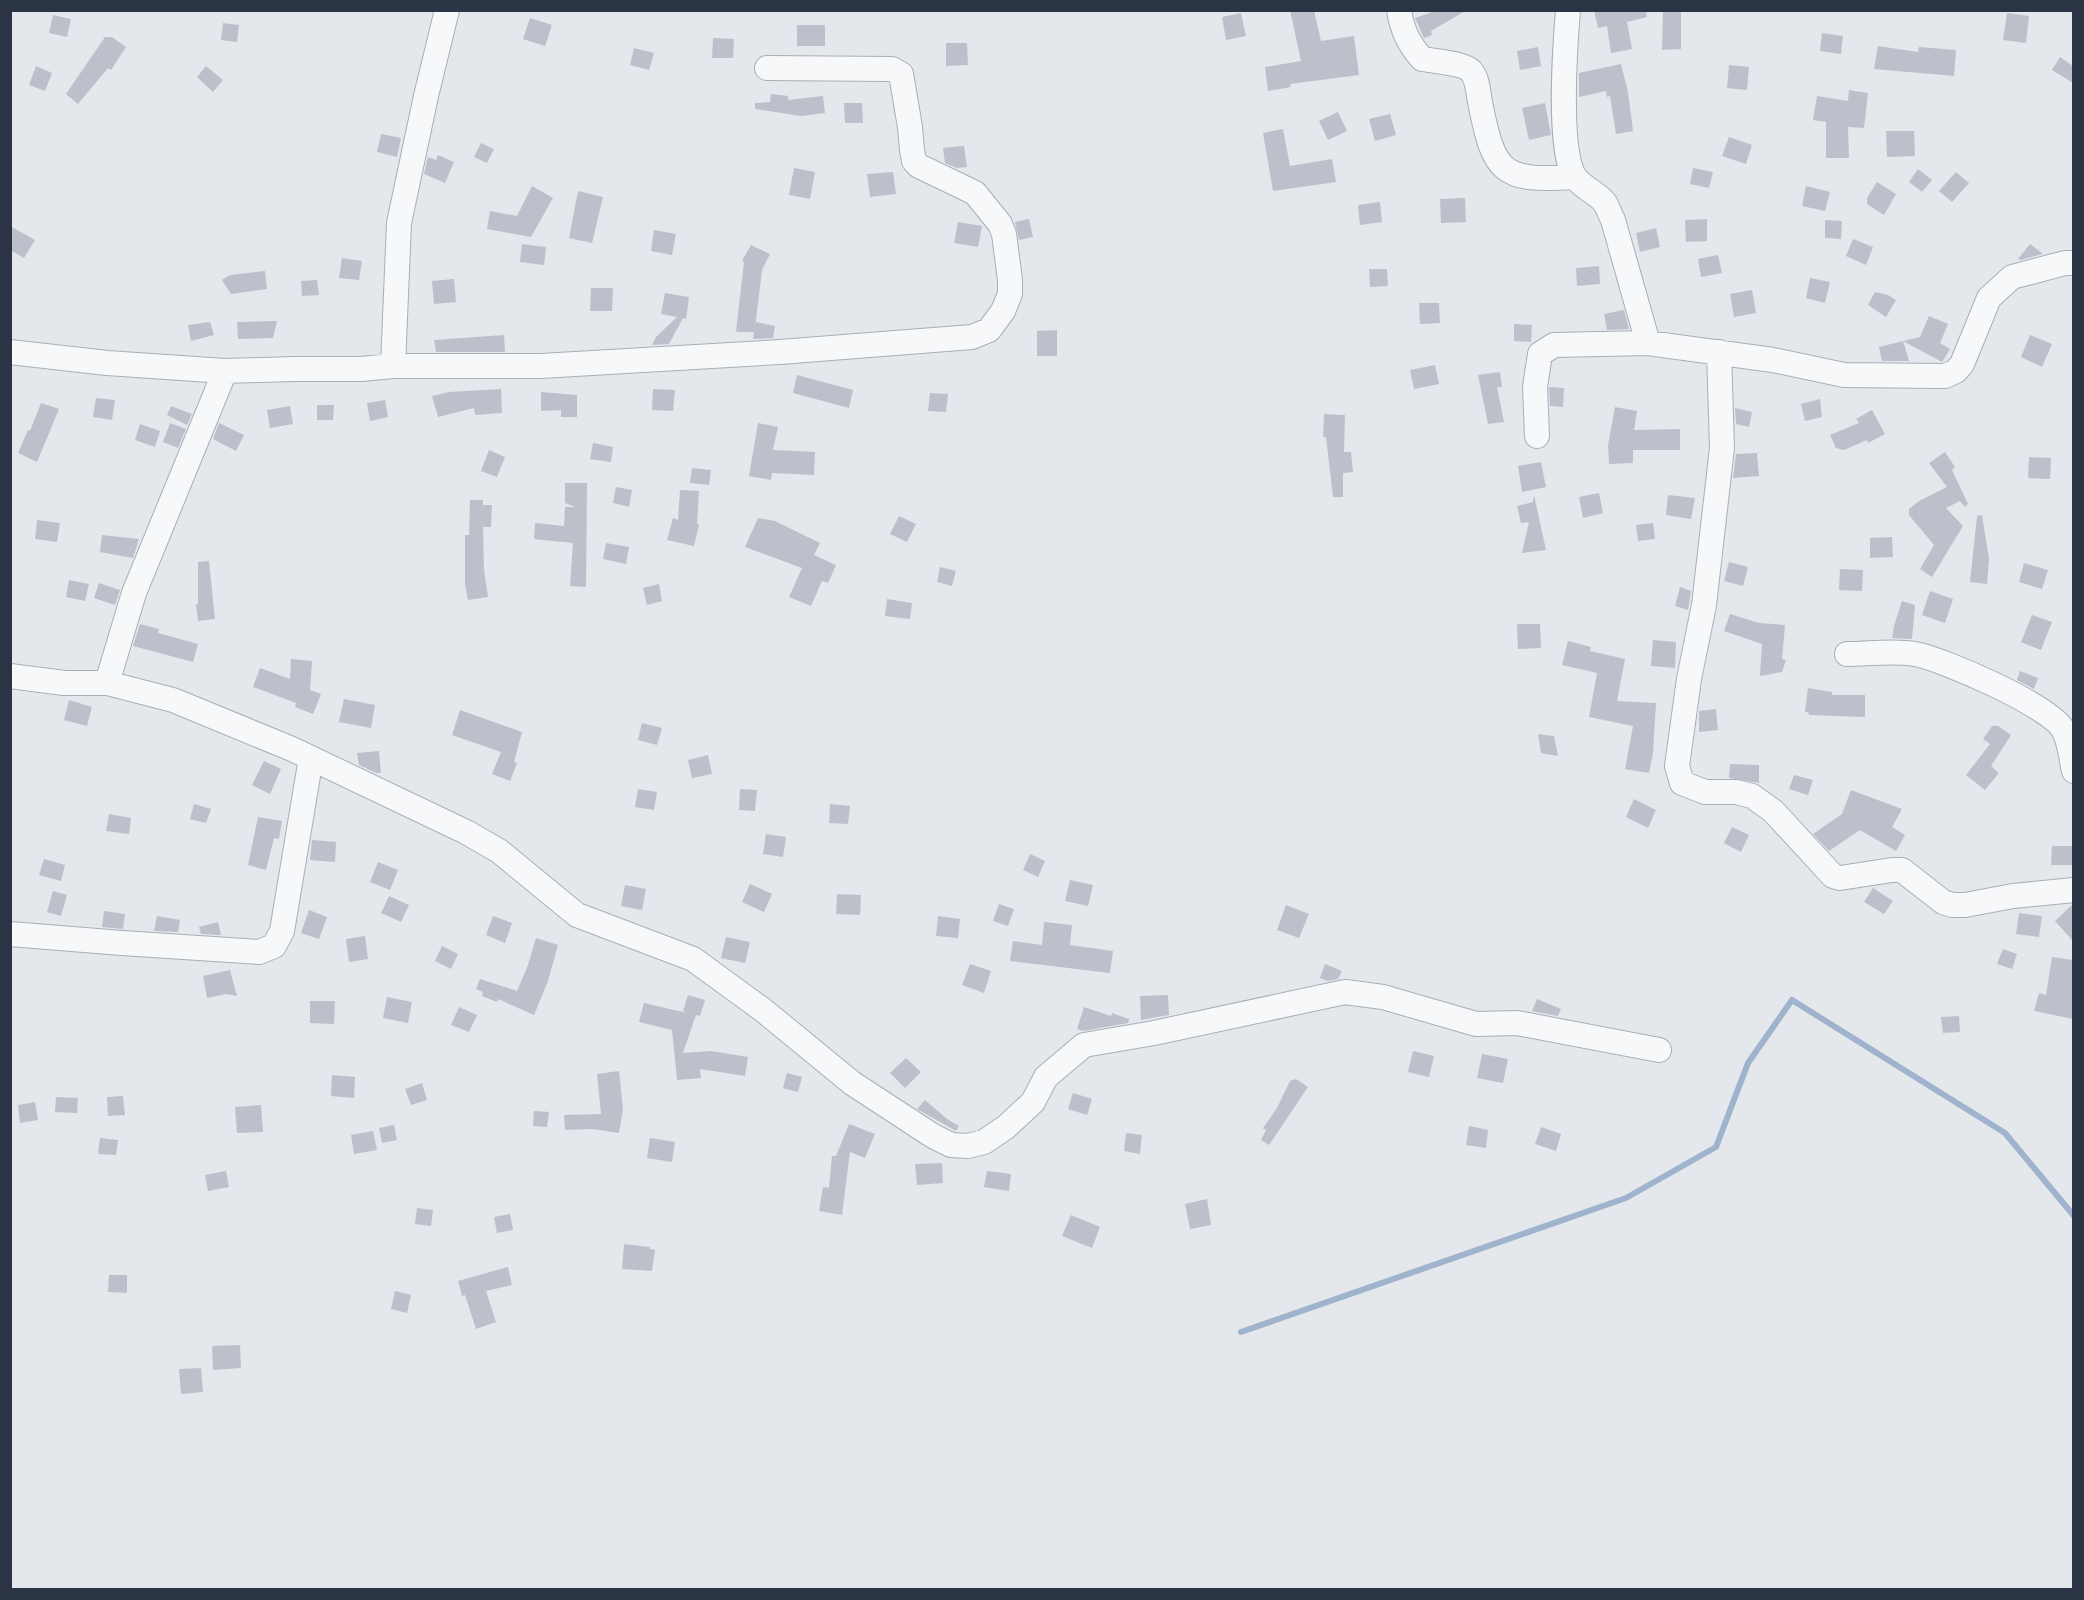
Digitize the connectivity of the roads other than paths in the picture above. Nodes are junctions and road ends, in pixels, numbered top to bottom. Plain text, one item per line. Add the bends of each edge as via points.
1 (447, 10) edge
2 (1400, 10) edge
3 (1568, 10) edge
4 (767, 68) dead end
5 (1575, 177) junction
6 (2073, 264) edge
7 (1648, 343) junction
8 (10, 352) edge
9 (1719, 352) junction
10 (393, 366) junction
11 (225, 371) junction
12 (1537, 436) dead end
13 (1847, 654) dead end
14 (10, 676) edge
15 (107, 683) junction
16 (311, 758) junction
17 (2073, 771) edge
18 (2073, 890) edge
19 (10, 934) edge
20 (1659, 1050) dead end

1 - 10 street via 399,223
2 - 5 street via 1409,44 1422,59 1470,70 1486,133 1502,166 1516,176
3 - 5 street via 1564,97 1567,159
4 - 10 street via 892,69 902,74 914,161 975,193 1004,234 1010,294 989,330 972,337 780,352 541,366
5 - 7 street via 1604,201 1613,220
6 - 9 street via 2012,277 1989,298 1962,364 1945,376 1844,375
7 - 9 street
7 - 12 street via 1554,345 1540,354 1535,387
8 - 11 street
9 - 18 street via 1722,448 1704,604 1677,766 1682,783 1705,792 1752,796 1773,812 1833,876 1840,878 1902,870 1952,905
10 - 11 street
11 - 15 street via 134,593
13 - 17 street via 1912,654 1986,681 2051,716 2064,730
14 - 15 street via 64,683
15 - 16 street via 173,700
16 - 19 street via 282,931 274,946 259,952
16 - 20 street via 499,851 577,915 693,959 852,1083 951,1145 984,1142 1006,1127 1033,1102 1046,1077 1084,1046 1346,992 1383,997 1476,1024 1517,1023

